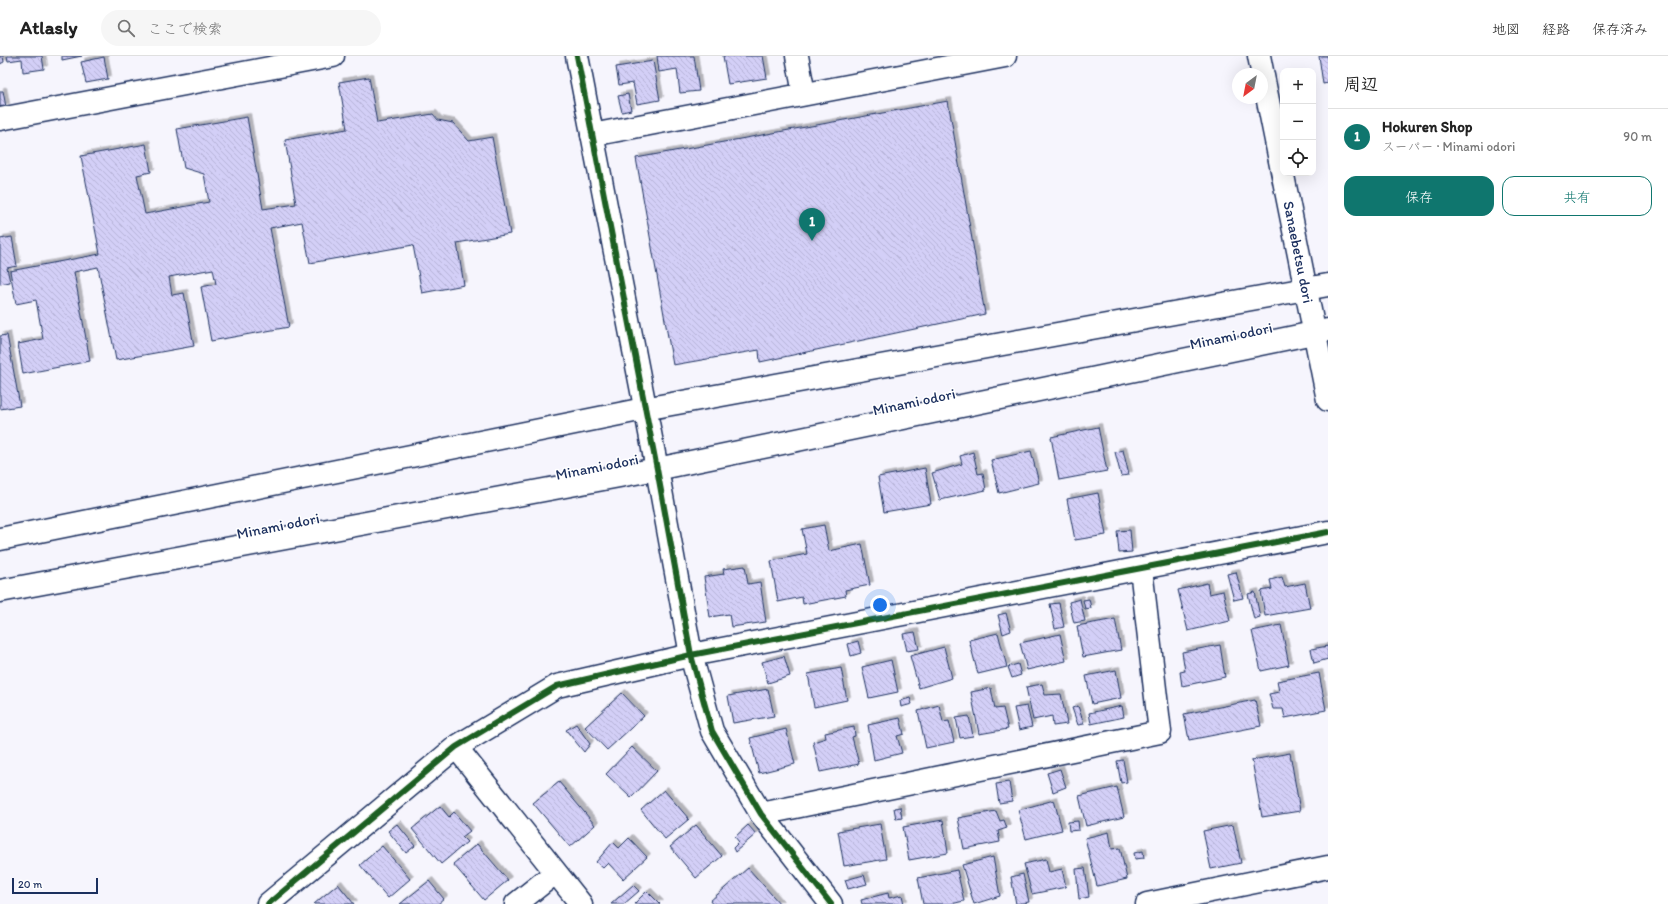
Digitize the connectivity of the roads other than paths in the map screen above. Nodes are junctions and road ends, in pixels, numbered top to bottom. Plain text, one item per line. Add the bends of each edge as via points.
1 (333, 56) edge
2 (576, 56) edge
3 (797, 56) edge
4 (1005, 56) edge
5 (1258, 56) edge
6 (804, 94) junction
7 (0, 119) edge
8 (592, 134) junction
9 (1328, 285) edge
10 (1306, 290) junction
11 (1321, 331) edge
12 (1328, 400) edge
13 (644, 409) junction
14 (657, 469) junction
15 (1328, 532) edge
16 (0, 539) edge
17 (1141, 569) junction
18 (0, 591) edge
19 (691, 655) junction
20 (456, 747) junction
21 (761, 814) junction
22 (1328, 867) edge
23 (555, 872) junction
24 (268, 904) edge
25 (516, 904) edge
26 (581, 904) edge
27 (831, 904) edge
28 (1147, 904) edge

1 - 7 street
2 - 8 street
3 - 6 street
4 - 6 street
5 - 10 street, Sanaebetsu dori
6 - 8 street
8 - 13 street
9 - 10 street, Minami odori
10 - 11 street, Sanaebetsu dori
10 - 13 street, Minami odori
11 - 12 street, Sanaebetsu dori
11 - 14 street, Minami odori
13 - 14 street
13 - 16 street, Minami odori
14 - 18 street, Minami odori
14 - 19 street
15 - 17 street
17 - 19 street
17 - 21 street via 1160,732
19 - 20 street via 557,686
19 - 21 street via 712,731
20 - 23 street
20 - 24 street
21 - 27 street
22 - 28 street
23 - 25 street
23 - 26 street

